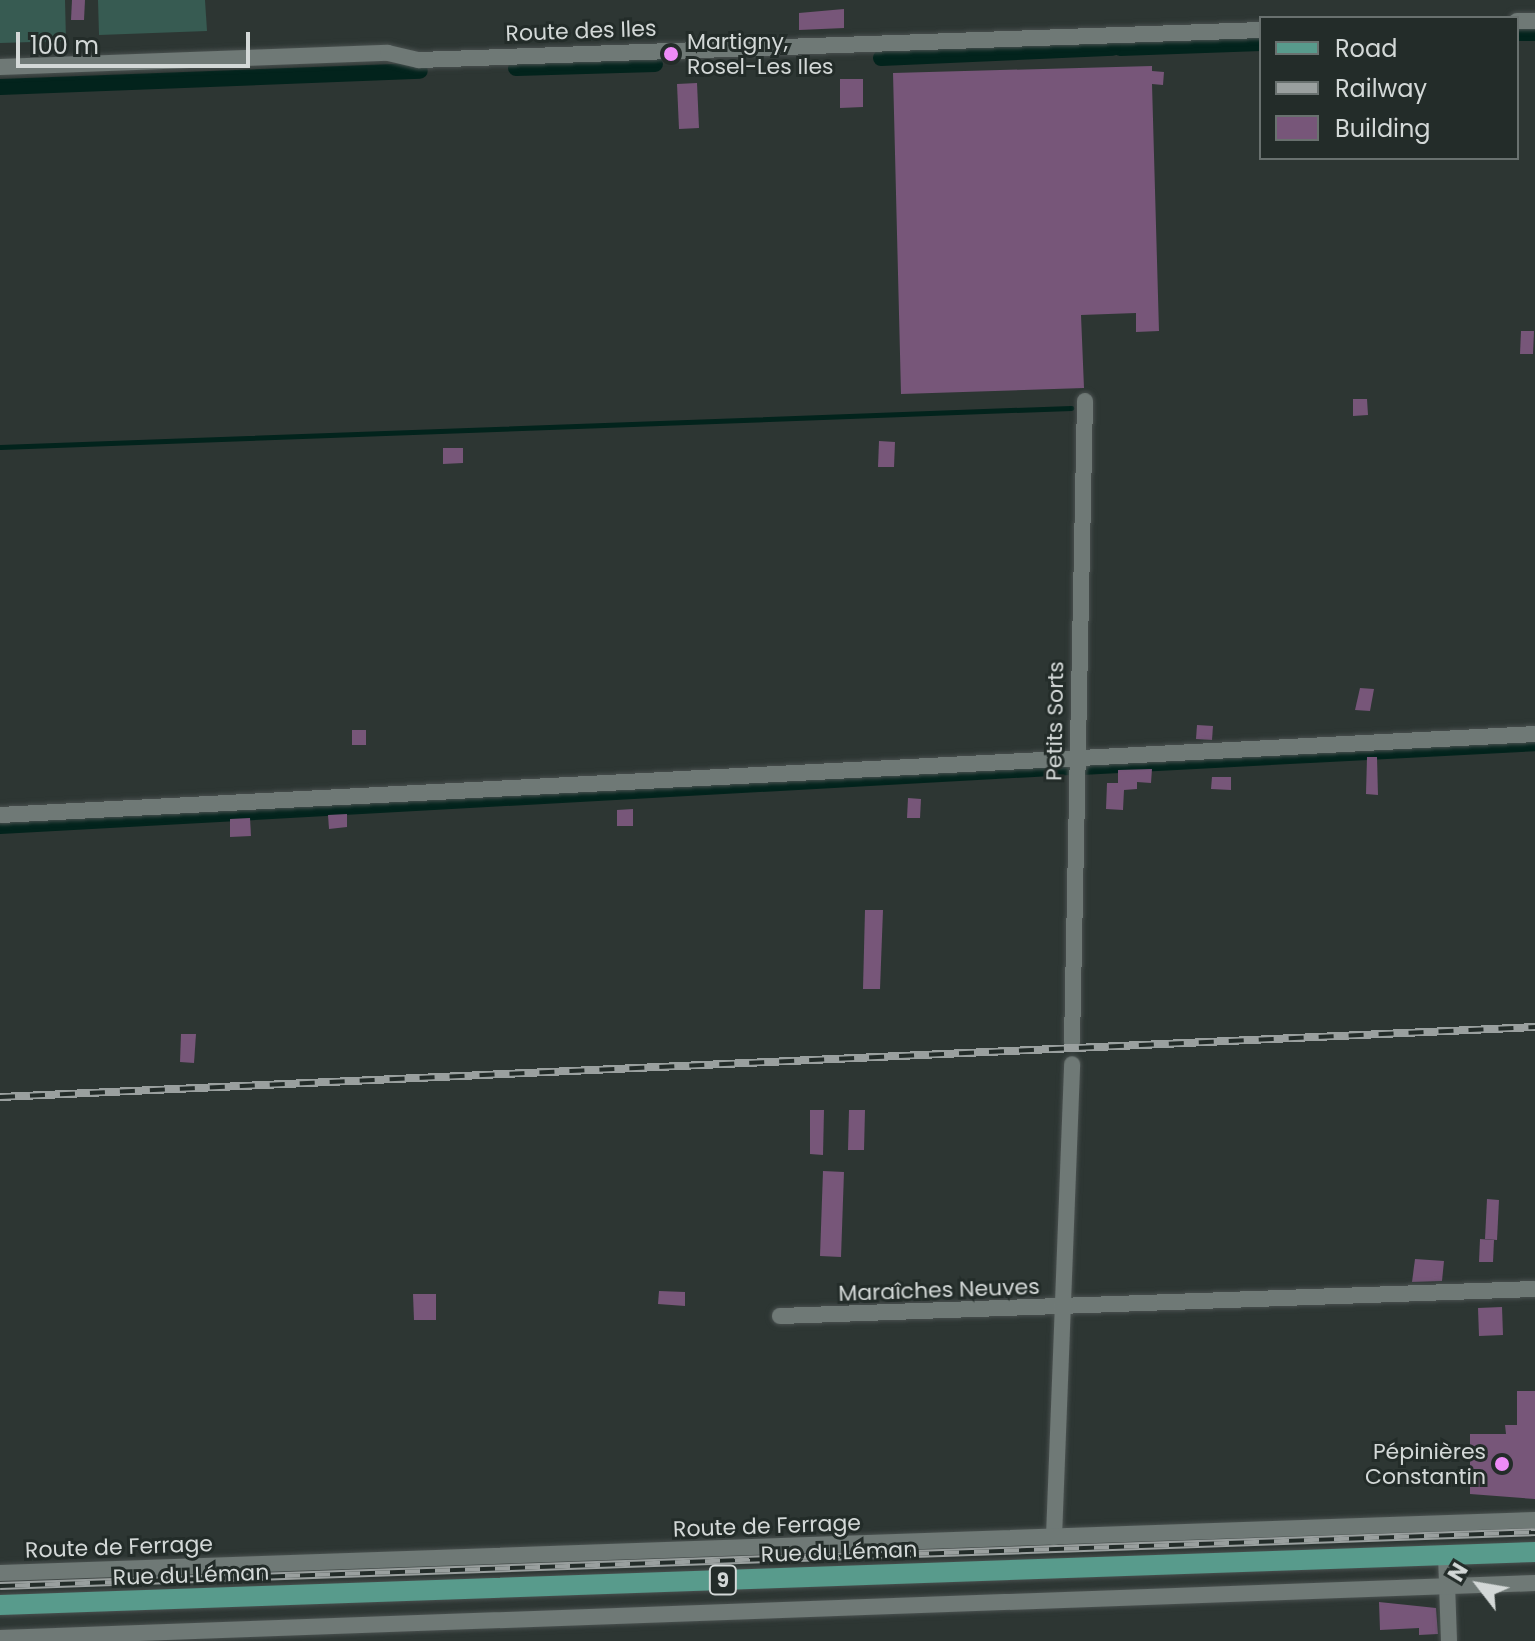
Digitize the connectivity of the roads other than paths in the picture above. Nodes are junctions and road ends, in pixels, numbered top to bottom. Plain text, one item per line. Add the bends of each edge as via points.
1 (1259, 30) edge
2 (0, 67) edge
3 (1085, 401) dead end
4 (1535, 734) edge
5 (1076, 757) junction
6 (0, 815) edge
7 (1072, 1042) dead end
8 (1072, 1064) dead end
9 (1535, 1289) edge
10 (1063, 1308) junction
11 (780, 1316) dead end
12 (1535, 1520) edge
13 (1054, 1537) junction
14 (1535, 1552) edge
15 (1446, 1555) junction
16 (0, 1573) edge
17 (1535, 1583) edge
18 (1446, 1586) junction
19 (0, 1605) edge
20 (0, 1638) edge
21 (1449, 1641) edge

1 - 2 street, Route des Iles via 419,60 388,53
3 - 5 street, Petits Sorts
4 - 5 street
5 - 6 street
5 - 7 street, Petits Sorts
8 - 10 street
9 - 10 street
10 - 11 street, Maraîches Neuves
10 - 13 street, Maraîches Neuves
12 - 13 street, Route de Ferrage
13 - 16 street, Route de Ferrage
14 - 15 main road, Rue du Léman / 9
15 - 18 street
15 - 19 main road, Rue du Léman / 9
17 - 18 street
18 - 20 street
18 - 21 street

